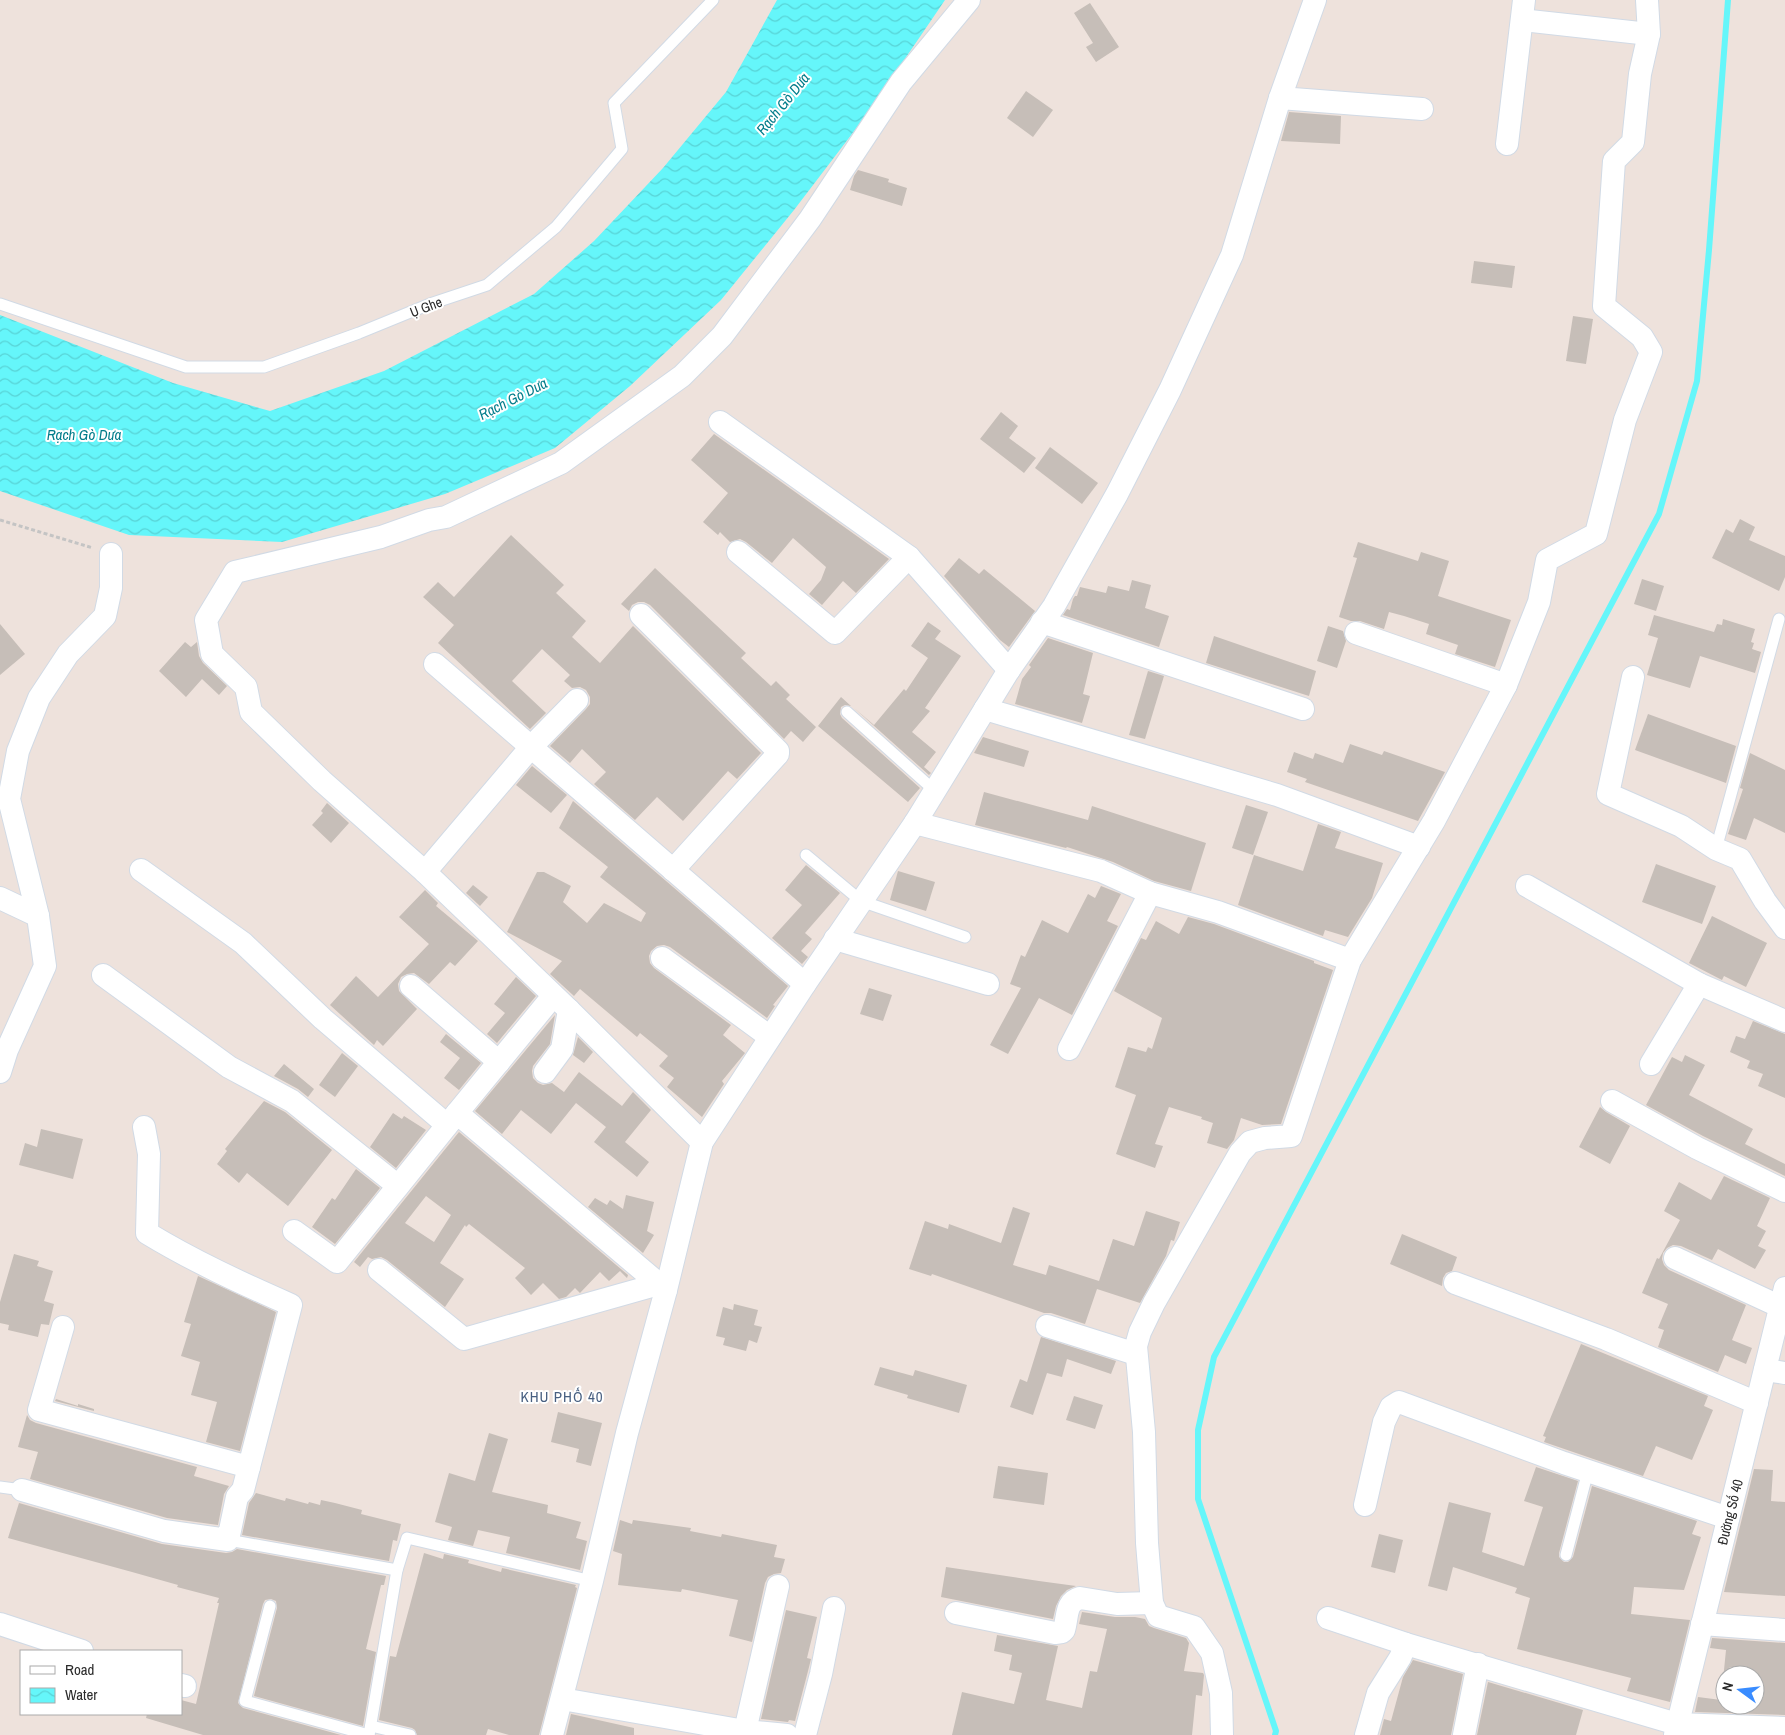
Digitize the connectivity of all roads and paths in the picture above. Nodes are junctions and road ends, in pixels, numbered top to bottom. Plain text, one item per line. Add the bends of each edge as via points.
1 (712, 0) edge
2 (969, 0) edge
3 (1315, 0) edge
4 (1647, 0) edge
5 (1523, 10) edge
6 (1649, 34) junction
7 (1280, 98) junction
8 (1422, 109) dead end
9 (1507, 144) dead end
10 (0, 304) edge
11 (720, 422) dead end
12 (0, 520) edge
13 (738, 552) dead end
14 (111, 554) joint
15 (909, 557) junction
16 (641, 615) dead end
17 (1779, 619) dead end
18 (1042, 622) junction
19 (1356, 632) dead end
20 (435, 664) dead end
21 (1009, 670) junction
22 (1633, 676) dead end
23 (1506, 685) junction
24 (577, 700) dead end
25 (985, 709) junction
26 (1303, 709) dead end
27 (847, 712) dead end
28 (531, 747) junction
29 (935, 791) junction
30 (4, 797) edge
31 (915, 824) junction
32 (1418, 847) junction
33 (1716, 849) junction
34 (806, 855) dead end
35 (142, 870) dead end
36 (673, 870) junction
37 (426, 872) junction
38 (1528, 886) dead end
39 (1150, 893) junction
40 (0, 898) edge
41 (861, 901) junction
42 (38, 916) junction
43 (1785, 928) edge
44 (965, 937) dead end
45 (835, 939) junction
46 (662, 958) dead end
47 (1350, 960) junction
48 (103, 975) dead end
49 (805, 984) junction
50 (988, 984) dead end
51 (1699, 984) junction
52 (411, 986) dead end
53 (561, 1003) junction
54 (1785, 1021) edge
55 (770, 1037) junction
56 (1069, 1049) dead end
57 (499, 1062) junction
58 (1651, 1064) dead end
59 (0, 1072) edge
60 (545, 1072) dead end
61 (1612, 1101) dead end
62 (452, 1119) junction
63 (144, 1126) dead end
64 (702, 1142) junction
65 (398, 1186) junction
66 (1785, 1191) edge
67 (294, 1232) dead end
68 (1676, 1258) dead end
69 (379, 1270) dead end
70 (1455, 1284) dead end
71 (662, 1287) junction
72 (1783, 1298) edge
73 (1047, 1326) dead end
74 (63, 1327) dead end
75 (1136, 1354) junction
76 (1775, 1372) edge
77 (1757, 1403) junction
78 (249, 1467) junction
79 (1588, 1471) junction
80 (0, 1487) edge
81 (22, 1490) joint
82 (1366, 1505) dead end
83 (1728, 1518) junction
84 (228, 1540) junction
85 (1566, 1555) dead end
86 (397, 1570) junction
87 (592, 1581) junction
88 (778, 1586) dead end
89 (1152, 1603) junction
90 (270, 1606) dead end
91 (834, 1608) dead end
92 (956, 1613) dead end
93 (1328, 1618) dead end
94 (2, 1624) edge
95 (1702, 1624) junction
96 (1785, 1630) edge
97 (1406, 1644) junction
98 (79, 1650) edge
99 (1478, 1664) junction
100 (562, 1699) junction
101 (1785, 1728) edge
102 (1676, 1730) edge
103 (745, 1731) junction
104 (370, 1732) edge
105 (410, 1735) edge
106 (552, 1735) edge
107 (787, 1735) edge
108 (805, 1735) edge
109 (1222, 1735) edge
110 (1366, 1735) edge
111 (1464, 1735) edge

1 - 10 lane, Ụ Ghe via 614,103 622,149 556,227 487,285 264,367 186,367
2 - 37 street via 901,82 810,219 722,336 682,376 561,463 446,517 382,537 235,572 206,620 212,654 246,687 251,712 322,781
3 - 7 street
4 - 6 street
5 - 6 street
5 - 9 street
6 - 23 street via 1640,74 1633,142 1614,160 1604,306 1642,337 1651,352 1625,420 1596,534 1547,560 1539,602
7 - 8 street
7 - 18 street via 1232,255 1170,390 1117,494
11 - 15 street
12 - 14 path
13 - 15 street via 835,633
14 - 30 street via 111,588 105,616 68,654 39,698
15 - 21 street
16 - 36 street via 778,751
17 - 33 lane
18 - 21 street
18 - 26 street
19 - 23 street
20 - 28 street
21 - 25 street
22 - 33 street via 1608,794 1681,826
23 - 32 street
24 - 28 street
25 - 29 street
25 - 32 street via 1277,795
27 - 29 lane
28 - 36 street
28 - 37 street
29 - 31 street
30 - 42 street
31 - 39 street via 1101,871
31 - 41 street
32 - 47 street
33 - 43 street via 1740,858
34 - 41 lane
35 - 62 street via 243,943 324,1019
36 - 49 street
37 - 53 street
38 - 51 street
39 - 47 street via 1218,912
39 - 56 street
40 - 42 street
41 - 44 lane
41 - 45 street
42 - 59 street via 45,966 6,1050
45 - 49 street
45 - 50 street
46 - 55 street
47 - 75 street via 1292,1136 1250,1142 1240,1152 1154,1303 1140,1332
48 - 65 street via 229,1066 292,1102
49 - 55 street
51 - 54 street
51 - 58 street
52 - 57 street
53 - 57 street
53 - 60 street via 562,1049
53 - 64 street
55 - 64 street
57 - 62 street
61 - 66 street
62 - 65 street
62 - 71 street
63 - 78 street via 149,1154 147,1233 183,1255 290,1305
64 - 71 street
65 - 67 street via 337,1262
68 - 72 street
69 - 71 street via 464,1339
70 - 77 street via 1606,1339
71 - 87 street
72 - 76 street, Đường Số 40
73 - 75 street
74 - 78 street via 39,1410
75 - 89 street via 1144,1432
76 - 77 street, Đường Số 40
77 - 83 street, Đường Số 40
78 - 84 street via 244,1490 236,1497
79 - 82 street via 1399,1402 1391,1407 1384,1422
79 - 83 street
79 - 85 lane
80 - 81 lane
81 - 84 street via 164,1531
83 - 95 street, Đường Số 40
84 - 86 lane
86 - 87 lane via 407,1538
86 - 104 lane
87 - 100 street
88 - 103 street
89 - 92 street via 1117,1604 1080,1598 1070,1602 1064,1630 1055,1633
89 - 109 street via 1158,1616 1194,1627 1212,1653 1221,1692
90 - 104 lane via 246,1701
91 - 108 street
93 - 97 street
94 - 98 street
95 - 96 street
95 - 102 street, Đường Số 40
97 - 99 street
97 - 110 street via 1378,1693
99 - 102 street
99 - 111 street
100 - 103 street
100 - 106 street
101 - 102 street
103 - 107 street
104 - 105 lane

